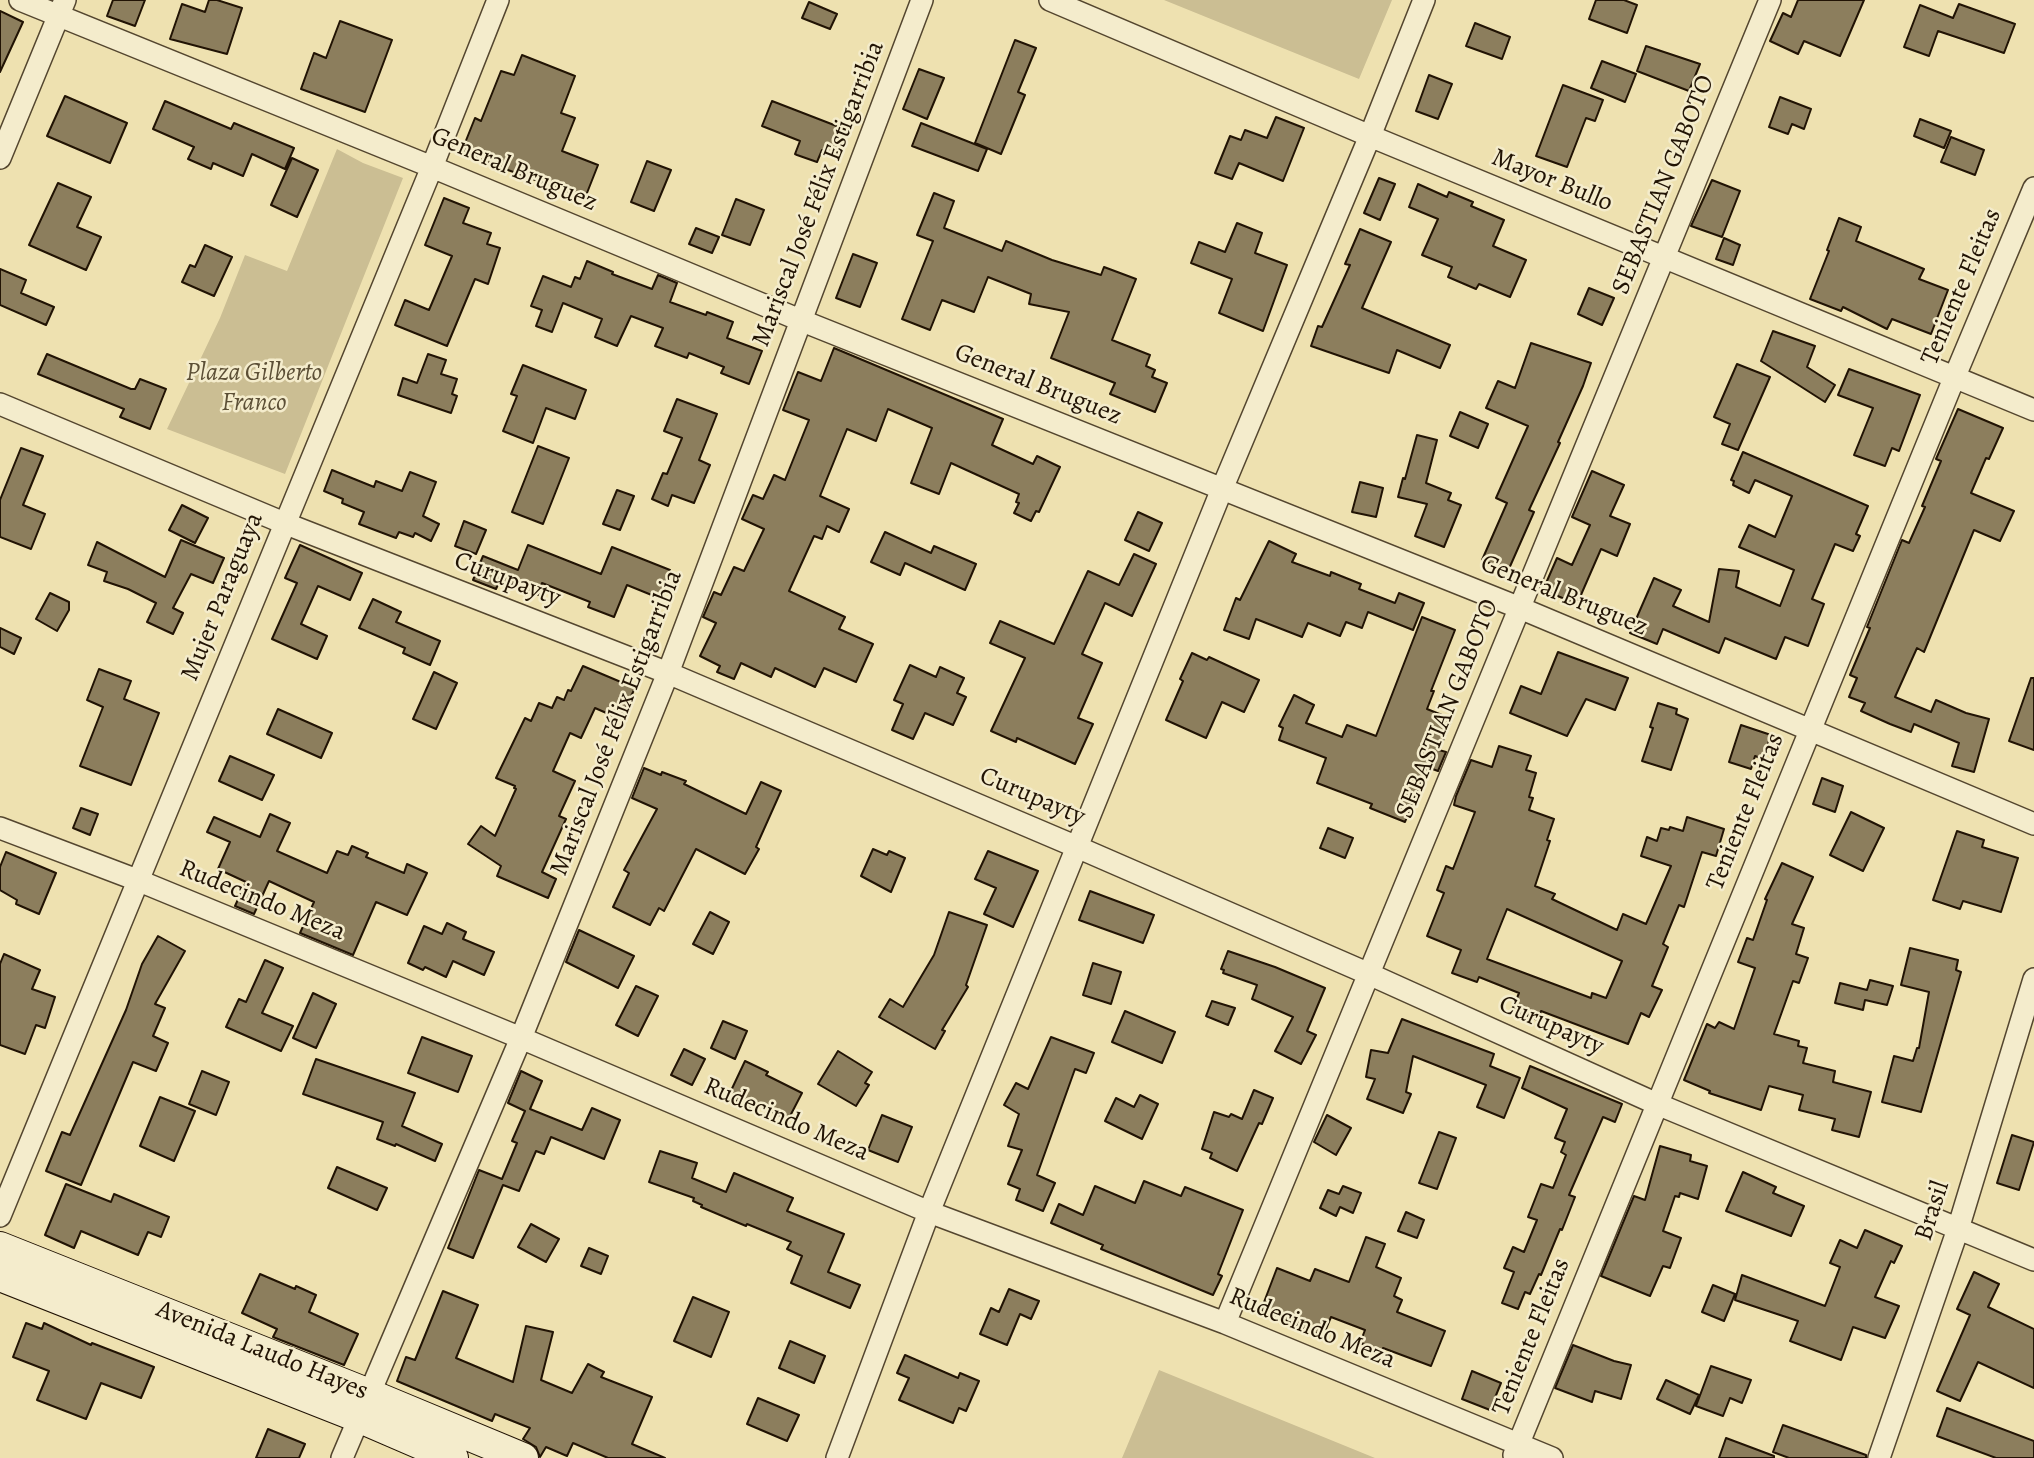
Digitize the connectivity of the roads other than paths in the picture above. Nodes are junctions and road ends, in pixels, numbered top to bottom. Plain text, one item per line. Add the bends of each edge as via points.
1 (20, 0) edge
2 (498, 0) edge
3 (922, 0) edge
4 (1050, 0) edge
5 (1424, 0) edge
6 (1770, 0) edge
7 (62, 8) edge
8 (1370, 136) junction
9 (0, 158) edge
10 (432, 167) junction
11 (2034, 188) edge
12 (1664, 258) junction
13 (800, 320) junction
14 (1955, 376) junction
15 (0, 404) edge
16 (2034, 410) edge
17 (1222, 489) junction
18 (284, 523) junction
19 (1520, 608) junction
20 (668, 674) junction
21 (1811, 729) junction
22 (2034, 824) edge
23 (0, 828) edge
24 (1077, 847) junction
25 (137, 880) junction
26 (1368, 974) junction
27 (2034, 979) edge
28 (522, 1038) junction
29 (1657, 1104) junction
30 (929, 1212) junction
31 (0, 1216) edge
32 (1958, 1230) junction
33 (0, 1247) edge
34 (2034, 1260) edge
35 (0, 1276) edge
36 (1225, 1323) junction
37 (364, 1406) junction
38 (1516, 1451) edge
39 (342, 1458) edge
40 (453, 1458) edge
41 (523, 1458) edge
42 (837, 1458) edge
43 (1552, 1458) edge
44 (1879, 1458) edge

1 - 7 street, General Bruguez
2 - 10 street, Mujer Paraguaya
3 - 13 street, Mariscal José Félix Estigarribia
4 - 8 street, Mayor Bullo
5 - 8 street
6 - 12 street, SEBASTIAN GABOTO
7 - 9 street
7 - 10 street, General Bruguez
8 - 12 street, Mayor Bullo
8 - 17 street
10 - 13 street, General Bruguez
10 - 18 street, Mujer Paraguaya
11 - 14 street, Teniente Fleitas
12 - 14 street, Mayor Bullo
12 - 19 street, SEBASTIAN GABOTO
13 - 17 street, General Bruguez
13 - 20 street, Mariscal José Félix Estigarribia
14 - 16 street, Mayor Bullo
14 - 21 street, Teniente Fleitas
15 - 18 street, Curupayty
17 - 19 street, General Bruguez
17 - 24 street
18 - 20 street, Curupayty
18 - 25 street, Mujer Paraguaya
19 - 21 street, General Bruguez
19 - 26 street, SEBASTIAN GABOTO
20 - 24 street, Curupayty
20 - 28 street, Mariscal José Félix Estigarribia
21 - 22 street, General Bruguez
21 - 29 street, Teniente Fleitas
23 - 25 street, Rudecindo Meza
24 - 26 street, Curupayty
24 - 30 street
25 - 28 street, Rudecindo Meza
25 - 31 street, Mujer Paraguaya
26 - 29 street, Curupayty
26 - 36 street, SEBASTIAN GABOTO
27 - 32 street, Brasil
28 - 30 street, Rudecindo Meza
28 - 37 street, Mariscal José Félix Estigarribia
29 - 32 street, Curupayty
29 - 38 street, Teniente Fleitas
30 - 36 street, Rudecindo Meza
30 - 42 street
32 - 34 street, Curupayty
32 - 44 street, Brasil
33 - 37 street, Avenida Laudo Hayes
35 - 37 street, Avenida Laudo Hayes
36 - 38 street, Rudecindo Meza
37 - 39 street, Mariscal José Félix Estigarribia
37 - 40 street, Avenida Laudo Hayes
37 - 41 street, Avenida Laudo Hayes
38 - 43 street, Rudecindo Meza

